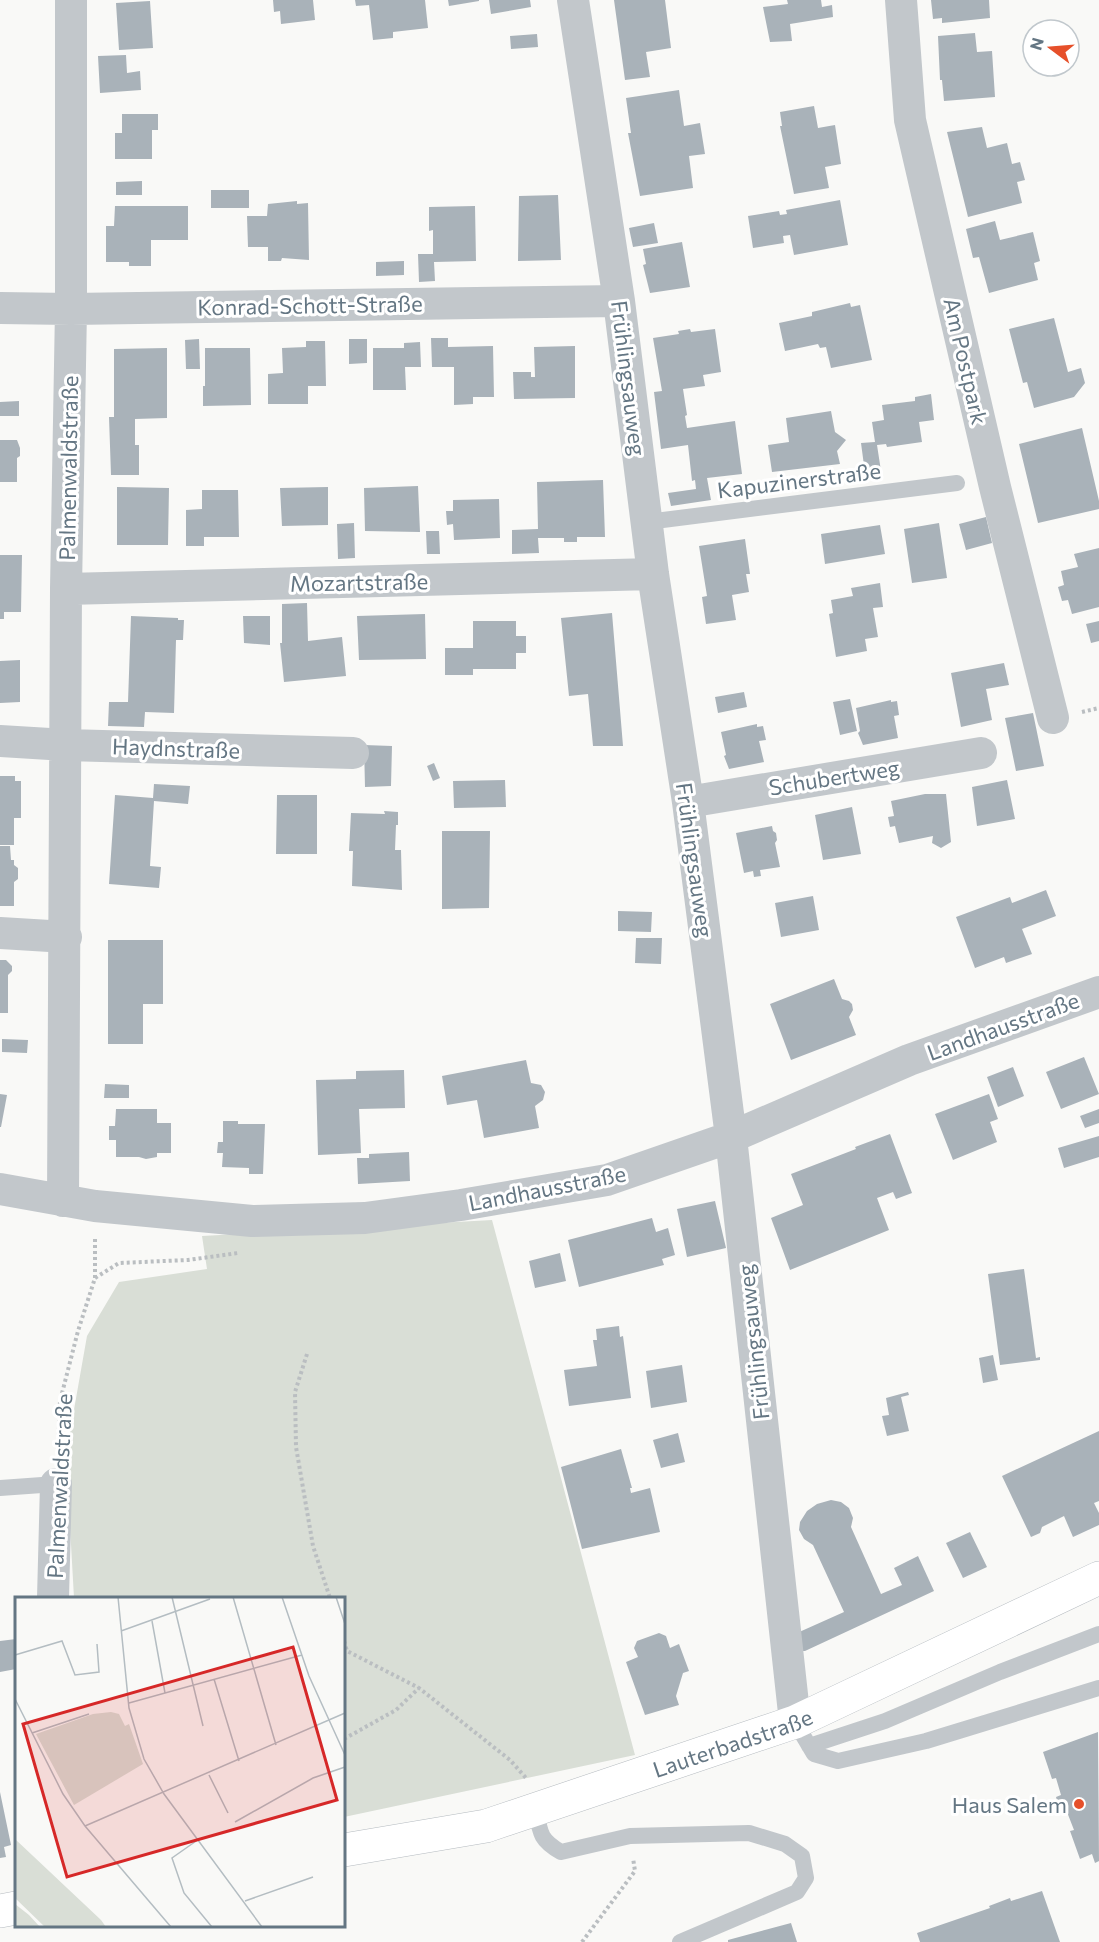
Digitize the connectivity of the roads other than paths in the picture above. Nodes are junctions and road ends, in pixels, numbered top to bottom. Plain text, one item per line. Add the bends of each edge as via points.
1 (71, 0) edge
2 (573, 0) edge
3 (901, 0) edge
4 (619, 301) junction
5 (0, 308) edge
6 (71, 309) junction
7 (957, 483) dead end
8 (647, 522) junction
9 (653, 574) junction
10 (66, 589) junction
11 (1053, 718) dead end
12 (0, 741) edge
13 (66, 745) junction
14 (353, 753) dead end
15 (981, 753) dead end
16 (688, 802) junction
17 (0, 933) edge
18 (66, 937) junction
19 (1099, 992) edge
20 (731, 1137) junction
21 (0, 1189) edge
22 (63, 1201) junction
23 (56, 1484) joint
24 (0, 1488) edge
25 (1099, 1578) edge
26 (53, 1597) edge
27 (1099, 1634) edge
28 (1099, 1688) edge
29 (802, 1734) junction
30 (544, 1808) junction
31 (345, 1850) edge
32 (15, 1908) edge
33 (0, 1911) edge
34 (680, 1942) edge

1 - 6 street, Palmenwaldstraße
2 - 4 street, Frühlingsauweg
3 - 11 street, Am Postpark via 910,120
4 - 6 street, Konrad-Schott-Straße
4 - 8 street, Frühlingsauweg
5 - 6 street, Konrad-Schott-Straße
6 - 10 street, Palmenwaldstraße
7 - 8 lane, Kapuzinerstraße
8 - 9 street, Frühlingsauweg
9 - 10 street, Mozartstraße
9 - 16 street, Frühlingsauweg
10 - 13 street, Palmenwaldstraße
12 - 13 street, Haydnstraße
13 - 14 street, Haydnstraße
13 - 18 street, Palmenwaldstraße
15 - 16 street, Schubertweg
16 - 20 street, Frühlingsauweg
17 - 18 street
18 - 22 street, Palmenwaldstraße
19 - 20 street, Landhausstraße via 909,1060
20 - 22 street, Landhausstraße via 607,1180 461,1206 365,1218 252,1221
20 - 29 street, Frühlingsauweg
21 - 22 street, Landhausstraße
23 - 24 lane
23 - 26 street, Palmenwaldstraße
25 - 29 main road, Lauterbadstraße
27 - 29 lane via 885,1721
28 - 29 lane via 926,1741 838,1761 814,1754
29 - 30 main road, Lauterbadstraße
30 - 31 main road, Lauterbadstraße via 486,1826
30 - 34 lane via 539,1830 546,1844 561,1852 630,1836 749,1833 785,1844 802,1856 806,1878 797,1892
32 - 33 main road

